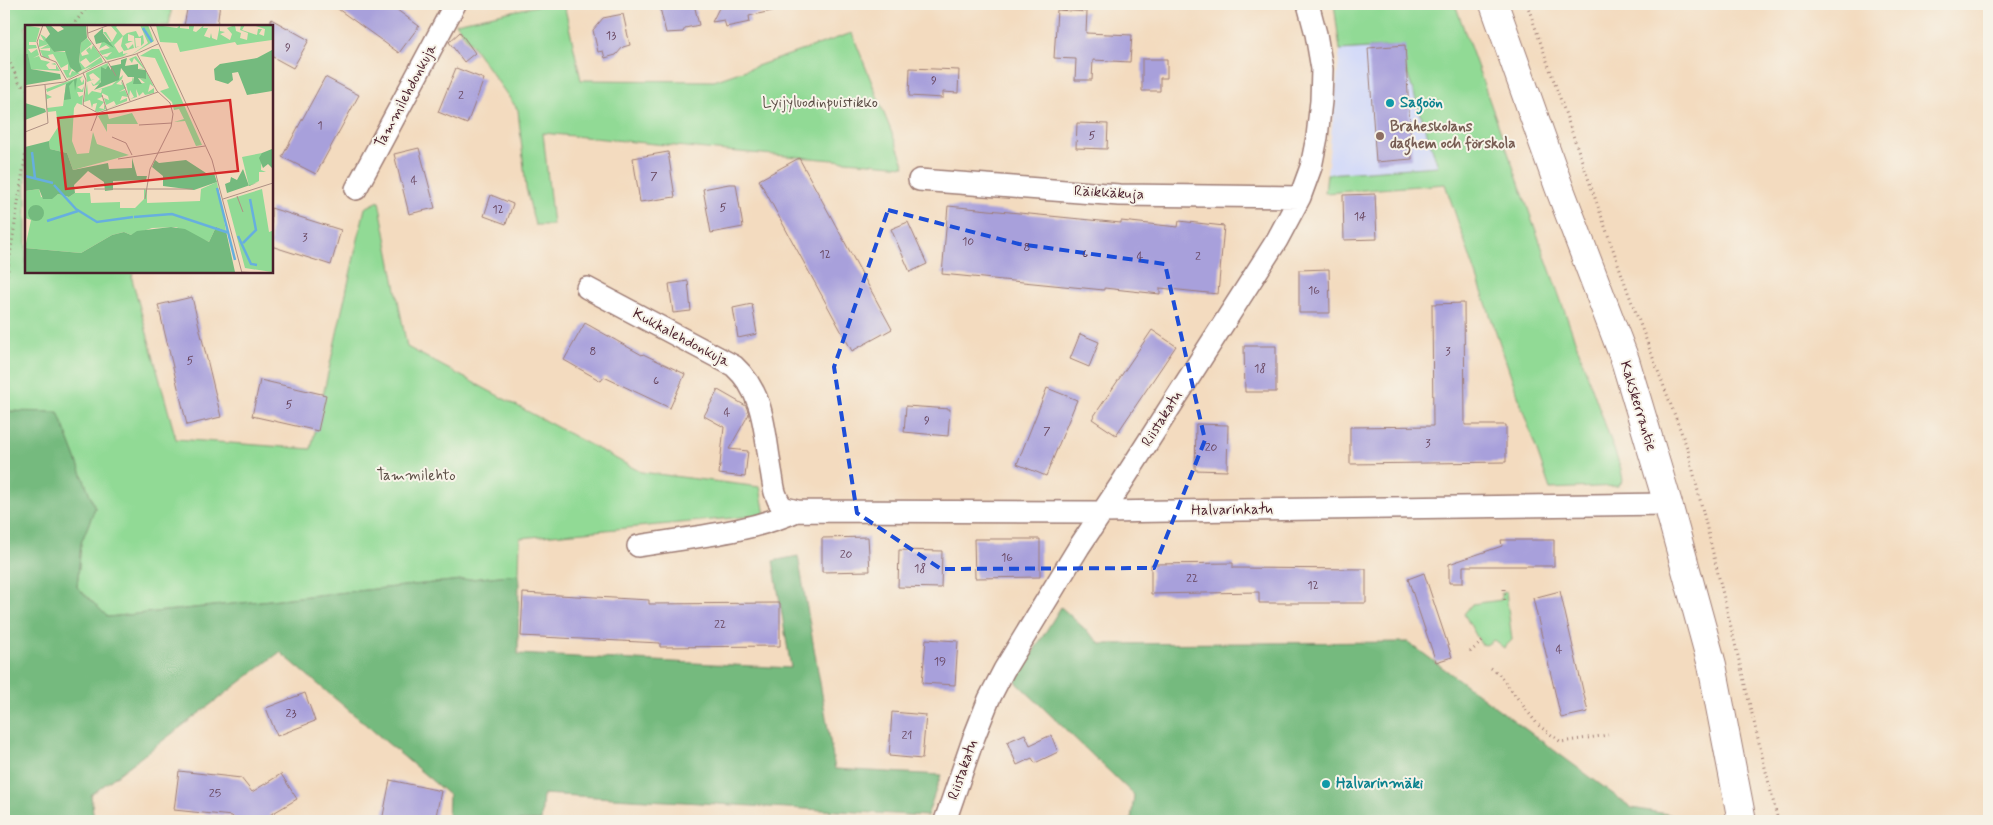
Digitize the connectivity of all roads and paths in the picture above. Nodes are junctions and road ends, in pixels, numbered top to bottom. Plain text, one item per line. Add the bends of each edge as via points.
1 (90, 4) edge
2 (455, 4) edge
3 (1308, 4) edge
4 (1494, 4) edge
5 (73, 25) edge
6 (4, 50) edge
7 (25, 88) edge
8 (25, 158) edge
9 (919, 180) dead end
10 (356, 189) dead end
11 (1300, 197) junction
12 (587, 288) dead end
13 (4, 295) edge
14 (1668, 504) junction
15 (797, 511) junction
16 (1102, 512) junction
17 (638, 546) dead end
18 (1504, 589) dead end
19 (1505, 602) dead end
20 (1485, 639) dead end
21 (1470, 652) dead end
22 (1491, 668) dead end
23 (1608, 735) dead end
24 (945, 821) edge
25 (1742, 821) edge

1 - 5 path
2 - 10 street, Tammilehdonkuja
3 - 11 street, Riistakatu via 1322,69 1321,101 1317,137
4 - 14 main road, Kakskerrantie via 1624,360
6 - 7 path
8 - 13 path
9 - 11 street, Räikkäkuja via 1119,195
11 - 16 street, Riistakatu via 1277,240
12 - 15 street, Kukkalehdonkuja via 734,366 746,377 760,408 774,494 782,507
14 - 16 street, Halvarinkatu
14 - 25 main road, Kakskerrantie via 1712,665
15 - 16 street, Halvarinkatu
15 - 17 street via 780,519 727,531
16 - 24 street, Riistakatu via 989,699
18 - 19 path
20 - 21 path
22 - 23 path via 1538,726 1561,742

